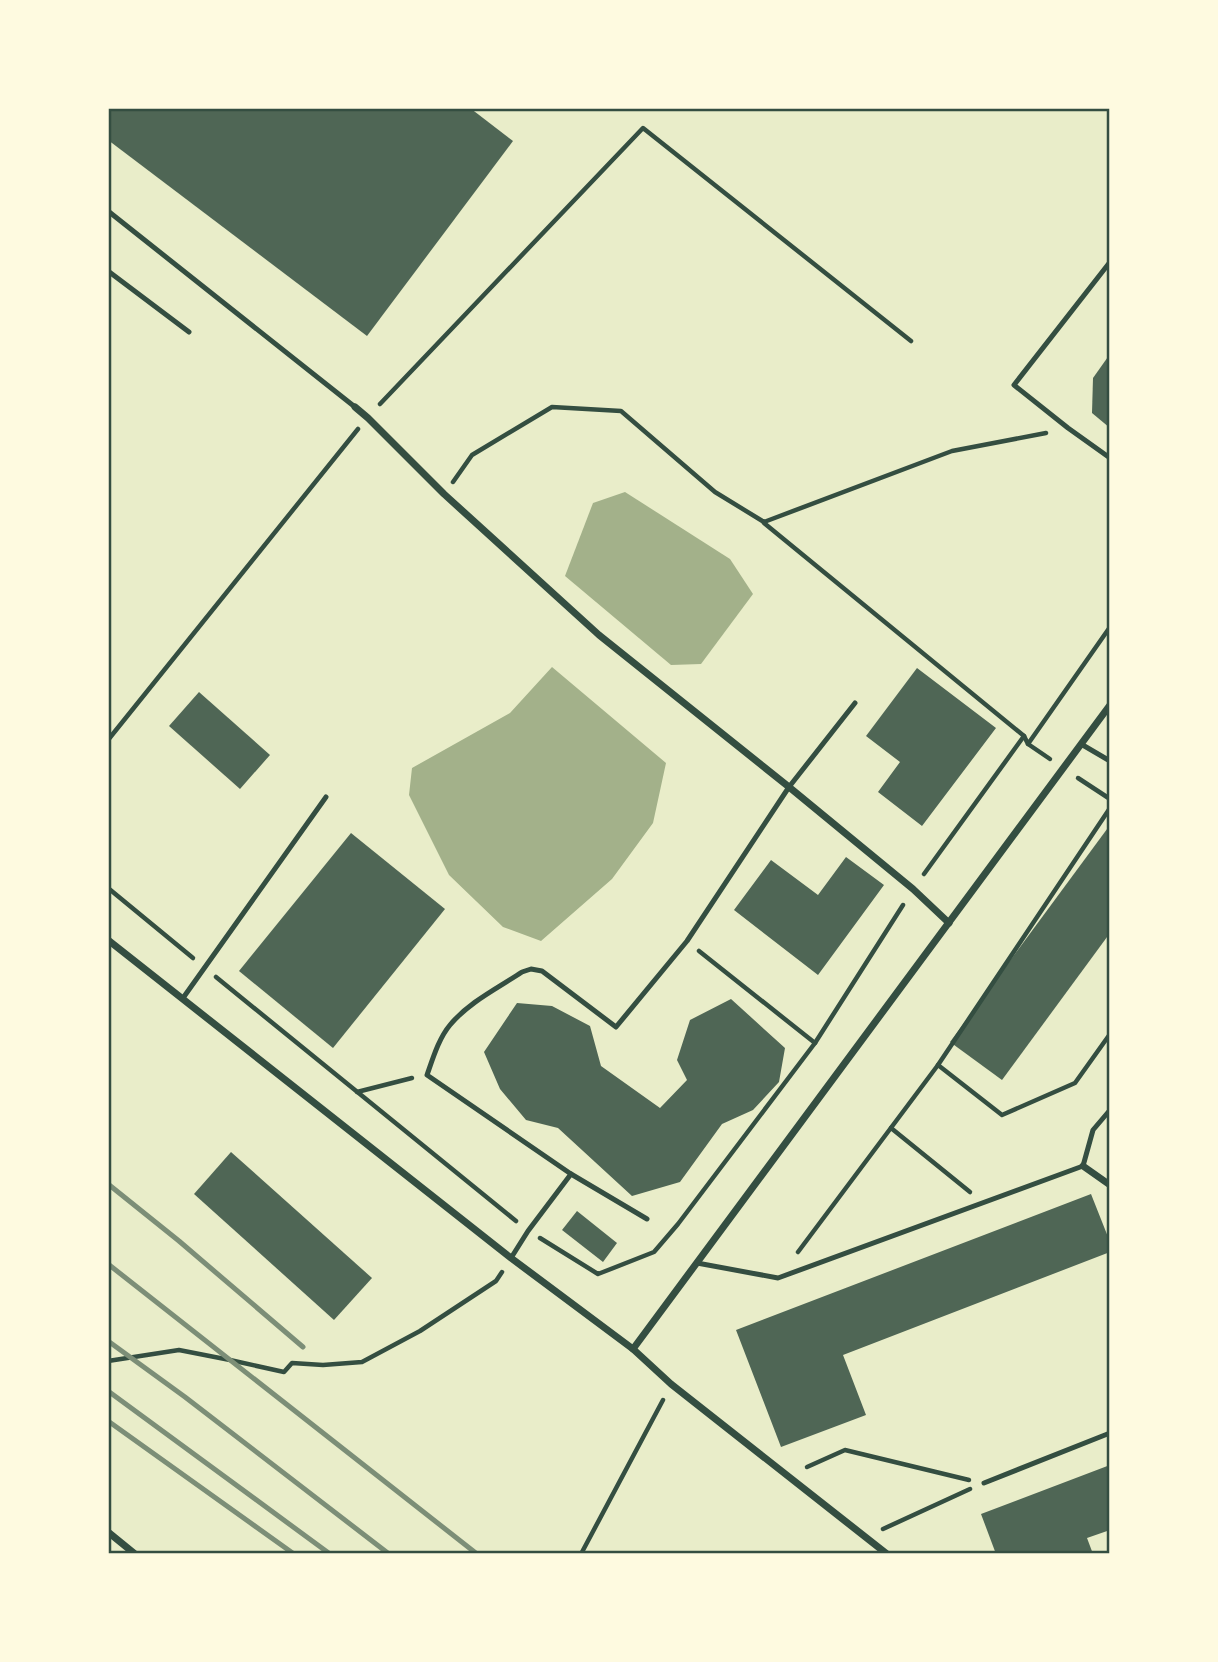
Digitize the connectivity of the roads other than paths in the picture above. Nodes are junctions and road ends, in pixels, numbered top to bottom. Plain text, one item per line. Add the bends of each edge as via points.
1 (108, 211) edge
2 (1110, 262) edge
3 (108, 271) edge
4 (189, 332) dead end
5 (355, 407) joint
6 (1110, 458) edge
7 (855, 703) dead end
8 (1110, 705) edge
9 (1081, 744) junction
10 (1110, 761) edge
11 (789, 787) junction
12 (326, 797) dead end
13 (949, 923) junction
14 (108, 940) edge
15 (183, 998) junction
16 (1110, 1110) edge
17 (1083, 1166) junction
18 (571, 1174) junction
19 (1110, 1185) edge
20 (647, 1219) dead end
21 (511, 1258) junction
22 (697, 1263) junction
23 (633, 1349) junction
24 (1110, 1433) edge
25 (984, 1483) road end
26 (108, 1532) edge
27 (135, 1553) edge
28 (887, 1553) edge

1 - 5 lane
2 - 6 lane via 1014,386
3 - 4 lane
5 - 11 street via 599,635
7 - 11 lane
8 - 9 street
9 - 10 lane
9 - 13 street
11 - 13 street
11 - 18 lane via 687,941 616,1027 542,971 531,969 465,1010 449,1026 427,1075
12 - 15 lane
13 - 22 street
14 - 15 street
15 - 21 street
16 - 17 lane via 1093,1130
17 - 19 street
17 - 22 lane via 778,1278
18 - 20 lane
18 - 21 lane
21 - 23 street
22 - 23 street
23 - 28 street
24 - 25 lane
26 - 27 street

